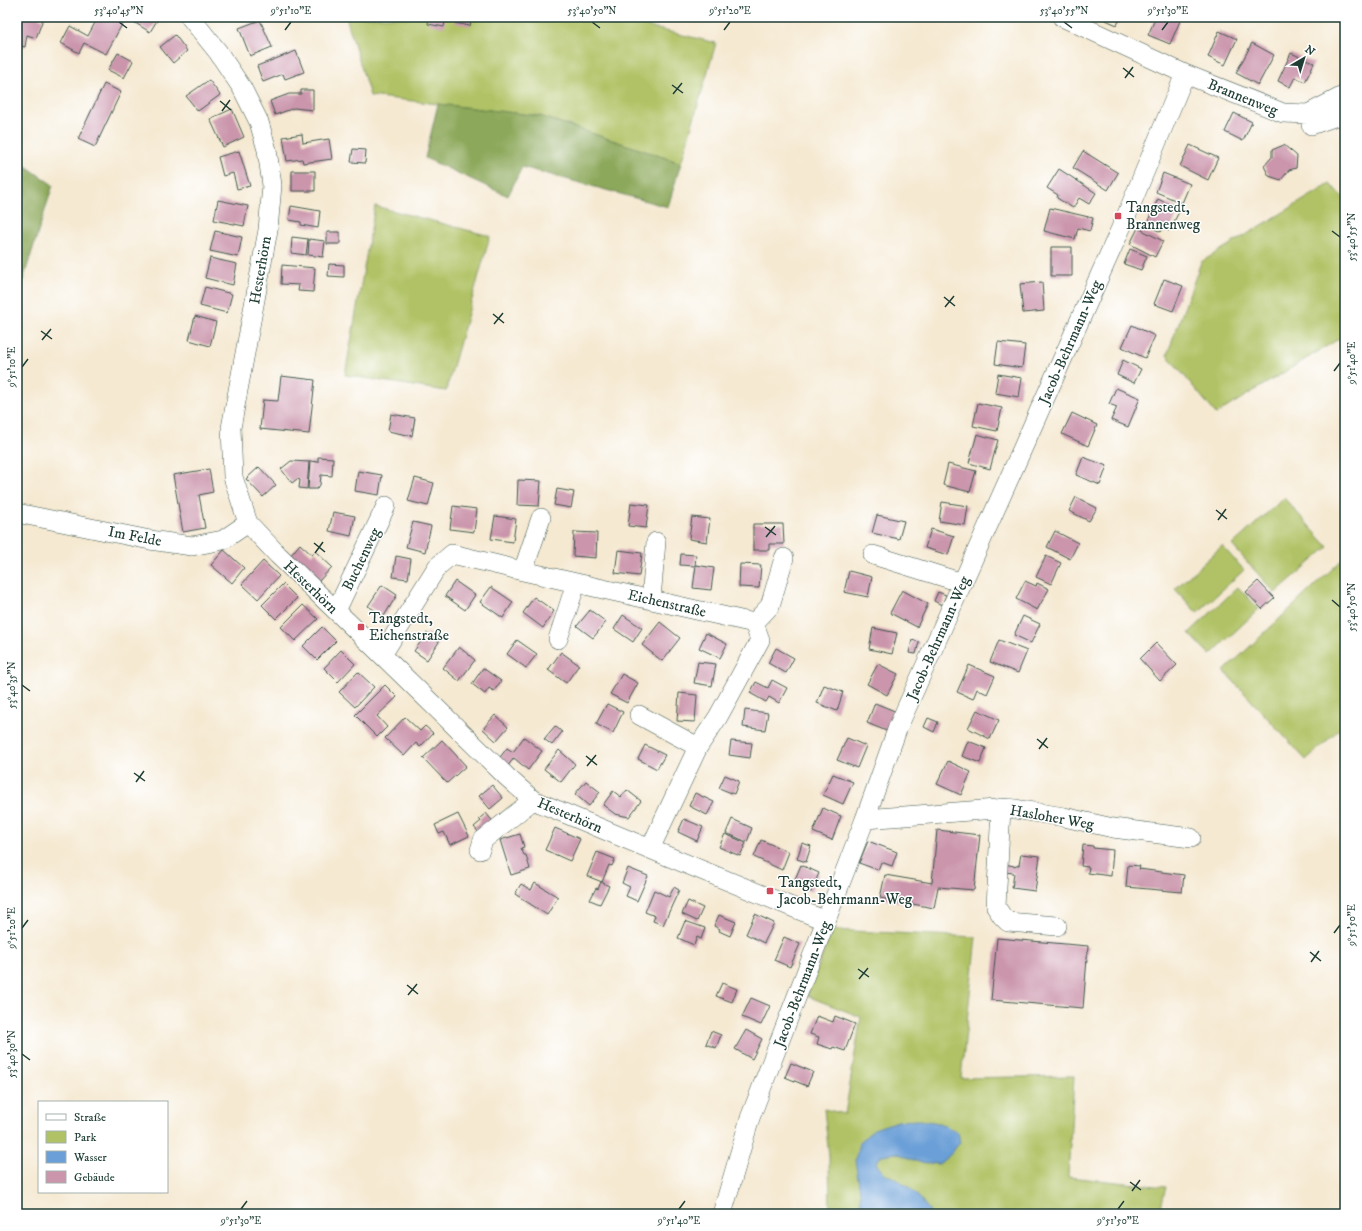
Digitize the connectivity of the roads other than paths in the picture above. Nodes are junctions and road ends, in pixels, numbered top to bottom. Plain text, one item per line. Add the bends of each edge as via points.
1 (190, 17) edge
2 (1062, 17) edge
3 (1185, 74) junction
4 (1345, 95) edge
5 (1345, 113) edge
6 (1311, 125) dead end
7 (386, 506) dead end
8 (17, 513) edge
9 (541, 518) dead end
10 (248, 523) junction
11 (656, 542) dead end
12 (874, 555) dead end
13 (784, 558) dead end
14 (523, 571) junction
15 (576, 583) junction
16 (963, 583) junction
17 (650, 599) junction
18 (336, 611) junction
19 (754, 623) junction
20 (558, 639) dead end
21 (382, 655) junction
22 (639, 715) dead end
23 (698, 747) junction
24 (533, 800) junction
25 (1001, 808) junction
26 (865, 819) junction
27 (1191, 838) dead end
28 (650, 849) junction
29 (480, 850) dead end
30 (826, 921) junction
31 (1057, 926) dead end
32 (722, 1214) edge

1 - 10 street, Hesterhörn via 242,88 259,122 267,150 272,185 268,230 231,428 233,477
2 - 3 street, Brannenweg
3 - 4 street, Brannenweg via 1283,113 1308,114
3 - 16 street, Jacob-Behrmann-Weg via 1125,219
5 - 6 street
7 - 18 street, Buchenweg
8 - 10 street, Im Felde via 192,546 223,540
9 - 14 street
10 - 18 street, Hesterhörn
11 - 17 street
12 - 16 street
13 - 19 street via 770,606
14 - 15 street, Eichenstraße
14 - 21 street, Eichenstraße via 452,554 437,567
15 - 17 street, Eichenstraße
15 - 20 street
16 - 26 street, Jacob-Behrmann-Weg via 898,727
17 - 19 street, Eichenstraße
18 - 21 street, Hesterhörn
19 - 23 street via 760,640 718,717
21 - 24 street, Hesterhörn
22 - 23 street
23 - 28 street
24 - 28 street, Hesterhörn
24 - 29 street via 483,840
25 - 26 street, Hasloher Weg
25 - 27 street, Hasloher Weg via 1064,817 1113,828
25 - 31 street via 996,906 1008,922
26 - 30 street, Jacob-Behrmann-Weg
28 - 30 street, Hesterhörn
30 - 32 street, Jacob-Behrmann-Weg via 750,1118

